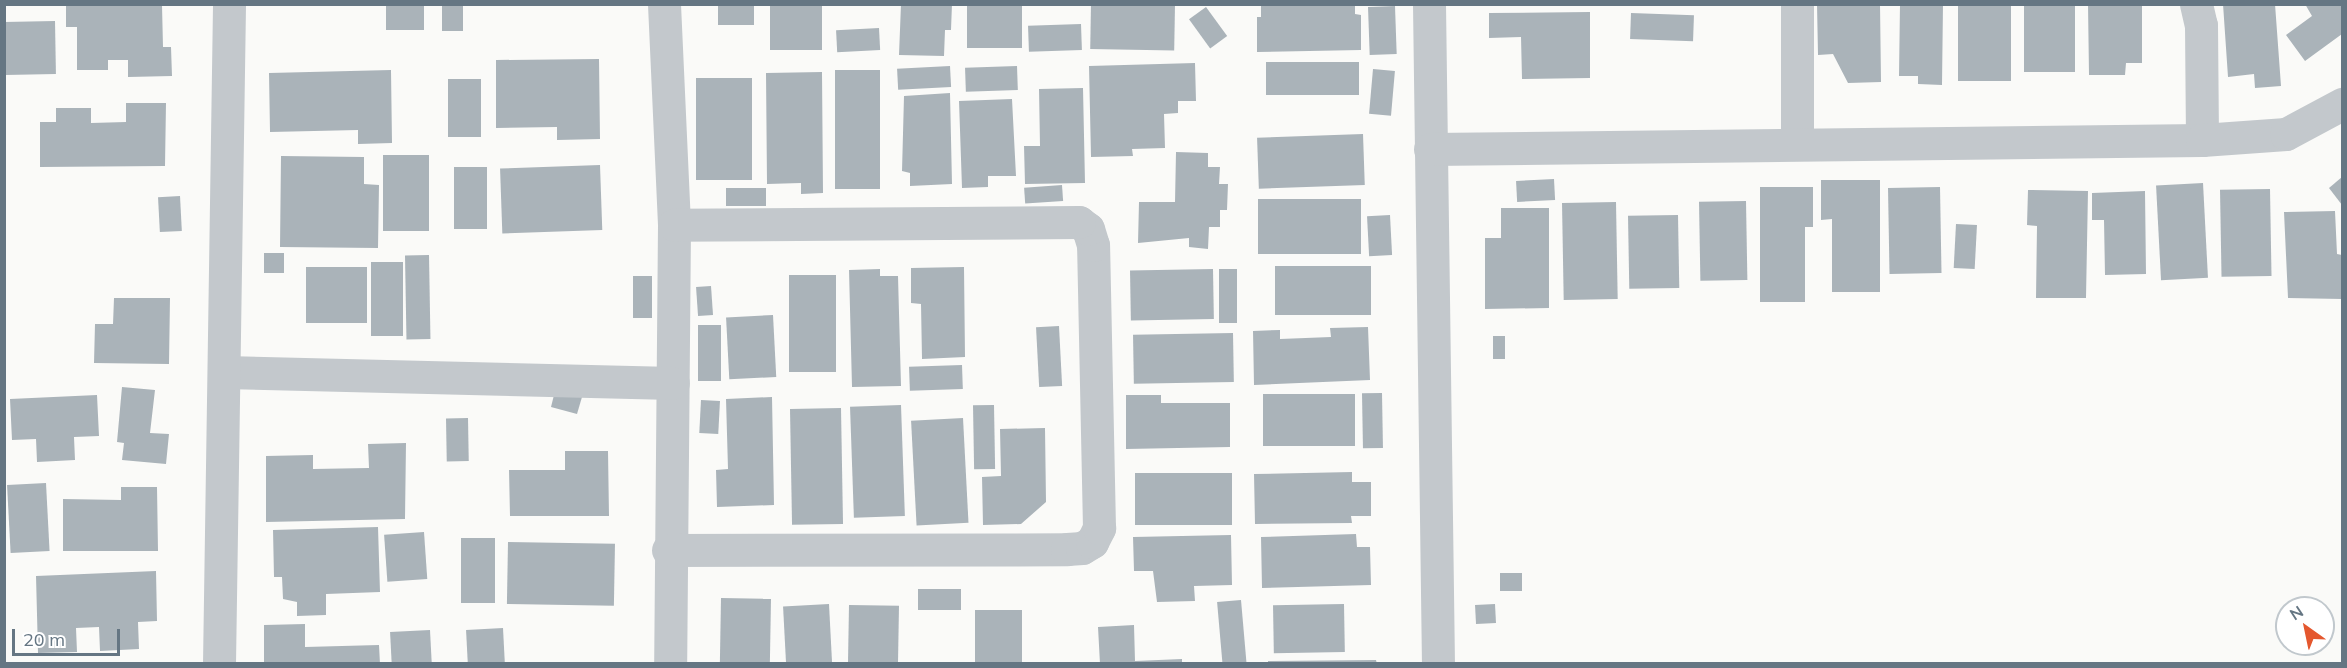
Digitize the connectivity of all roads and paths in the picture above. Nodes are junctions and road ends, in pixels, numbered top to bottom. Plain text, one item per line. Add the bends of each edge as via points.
1 (229, 4) edge
2 (664, 4) edge
3 (1429, 4) edge
4 (1797, 4) edge
5 (2196, 4) edge
6 (2343, 104) edge
7 (2202, 140) junction
8 (1797, 144) junction
9 (1430, 149) junction
10 (674, 225) junction
11 (225, 372) junction
12 (673, 383) junction
13 (668, 550) junction
14 (219, 663) edge
15 (670, 663) edge
16 (1438, 663) edge

1 - 11 street
2 - 10 street
3 - 9 street
4 - 8 street
5 - 7 street via 2201,24
6 - 7 street via 2286,134
7 - 8 street
8 - 9 street
9 - 16 street
10 - 12 street
10 - 13 street via 1079,222 1088,229 1093,244 1099,528 1092,542 1082,548 1067,549
11 - 12 street
11 - 14 street
12 - 13 street
13 - 15 street

